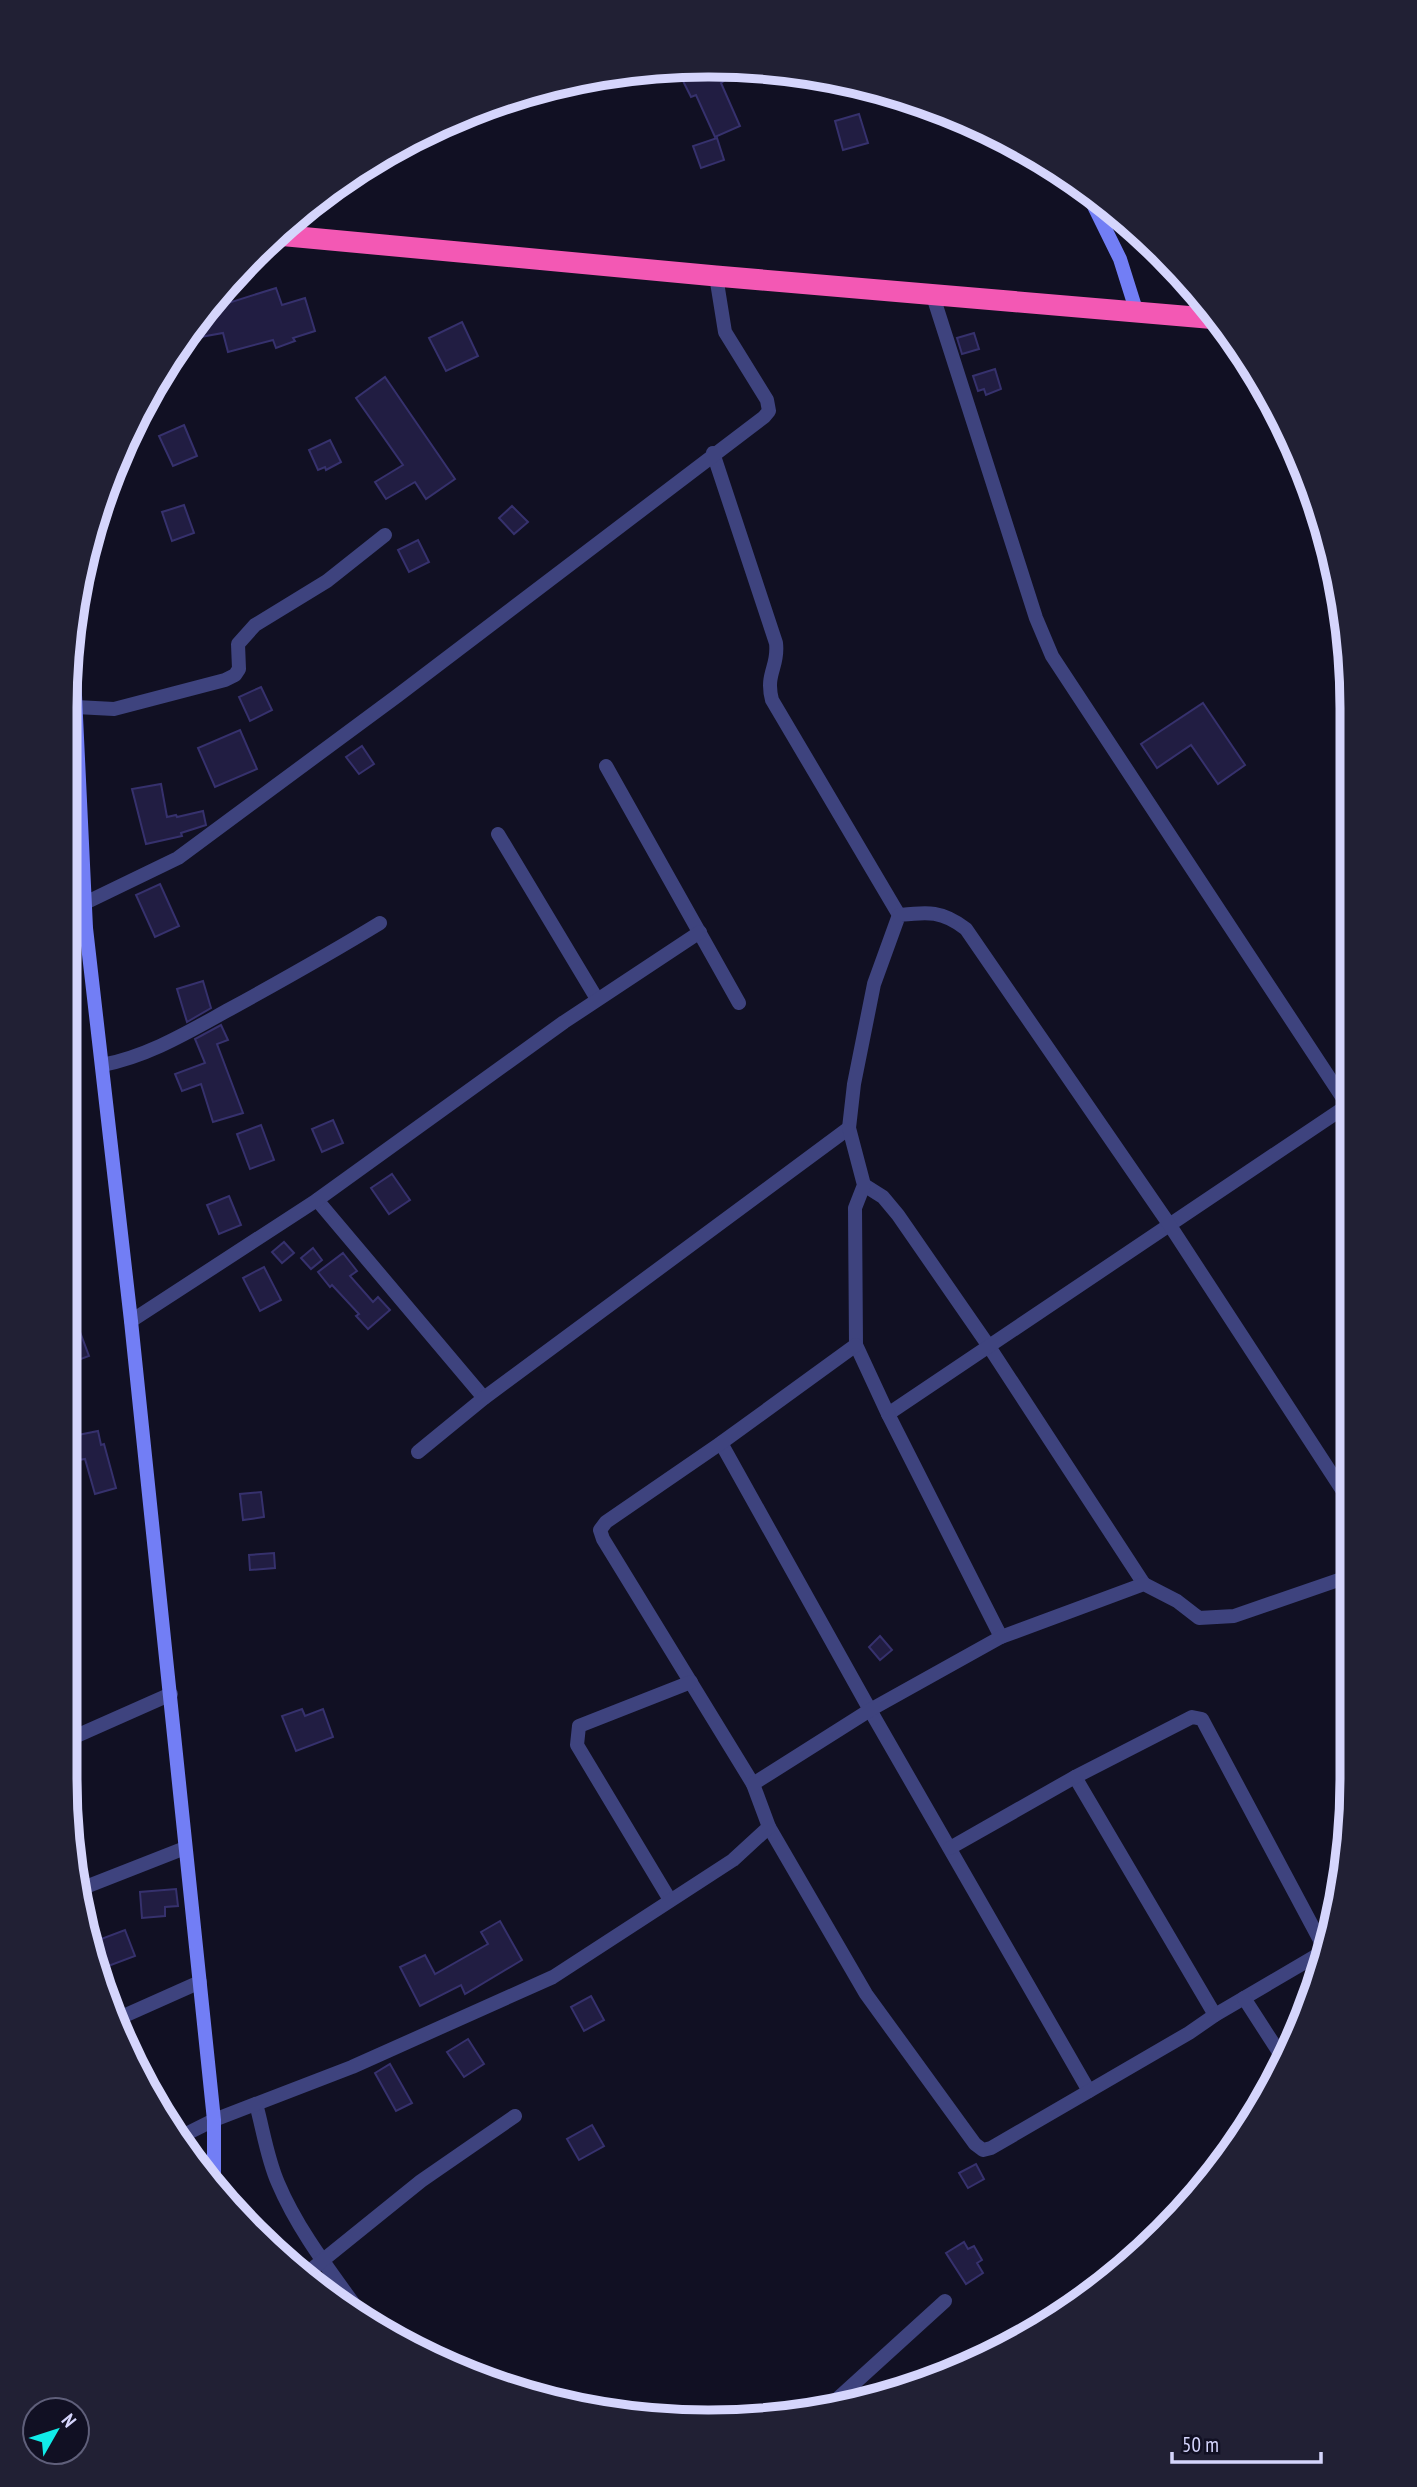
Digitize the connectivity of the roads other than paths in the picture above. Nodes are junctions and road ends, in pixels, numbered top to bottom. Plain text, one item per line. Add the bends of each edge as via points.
1 (1096, 209) edge
2 (290, 236) edge
3 (716, 276) junction
4 (932, 293) junction
5 (1137, 313) junction
6 (1206, 319) edge
7 (713, 453) junction
8 (385, 535) dead end
9 (77, 707) edge
10 (77, 746) edge
11 (606, 766) dead end
12 (498, 834) dead end
13 (85, 903) junction
14 (899, 915) junction
15 (380, 923) dead end
16 (86, 928) junction
17 (77, 932) edge
18 (700, 932) junction
19 (597, 999) junction
20 (740, 1003) dead end
21 (102, 1065) junction
22 (1340, 1094) edge
23 (1340, 1111) edge
24 (849, 1128) junction
25 (864, 1185) junction
26 (317, 1200) junction
27 (1169, 1224) junction
28 (131, 1321) junction
29 (856, 1345) junction
30 (988, 1345) junction
31 (484, 1398) junction
32 (888, 1414) junction
33 (721, 1443) junction
34 (418, 1452) dead end
35 (1340, 1487) edge
36 (1340, 1579) edge
37 (1144, 1584) junction
38 (1001, 1637) junction
39 (691, 1682) junction
40 (171, 1694) junction
41 (870, 1710) junction
42 (77, 1736) edge
43 (1075, 1777) junction
44 (753, 1784) junction
45 (769, 1827) junction
46 (950, 1847) junction
47 (185, 1848) junction
48 (86, 1887) edge
49 (670, 1900) junction
50 (1319, 1938) edge
51 (1313, 1957) edge
52 (200, 1982) junction
53 (1244, 1998) junction
54 (1215, 2015) junction
55 (124, 2016) edge
56 (1278, 2051) edge
57 (1089, 2091) junction
58 (256, 2104) junction
59 (515, 2116) dead end
60 (214, 2120) junction
61 (186, 2134) edge
62 (214, 2171) edge
63 (323, 2261) junction
64 (312, 2270) edge
65 (350, 2298) edge
66 (944, 2301) dead end
67 (841, 2396) edge

1 - 5 street via 1120,258
2 - 3 highway
3 - 4 highway
3 - 7 street via 725,332 767,400 769,411
4 - 5 highway
4 - 22 street via 1052,656
5 - 6 highway
7 - 13 street via 178,858
7 - 14 street via 776,643 778,656 769,678 772,700
8 - 9 street via 327,581 249,631 238,644 235,675 114,709
10 - 13 street
11 - 18 street
12 - 19 street
13 - 16 street
14 - 24 street via 874,984
14 - 27 street via 932,912 966,929
15 - 21 street via 170,1042
16 - 17 street
16 - 21 street
18 - 19 street
18 - 20 street
19 - 26 street
21 - 28 street
23 - 27 street
24 - 25 street
24 - 31 street
25 - 29 street via 855,1208
25 - 30 street via 898,1214
26 - 28 street
26 - 31 street
27 - 30 street
27 - 35 street
28 - 40 street
29 - 32 street
29 - 33 street
30 - 32 street
30 - 37 street
31 - 34 street
32 - 38 street
33 - 39 street via 600,1530
33 - 41 street
36 - 37 street via 1234,1616 1199,1618
37 - 38 street
38 - 41 street
39 - 44 street
39 - 49 street via 579,1726 577,1745
40 - 42 street
40 - 47 street
41 - 44 street
41 - 46 street
43 - 46 street
43 - 50 street via 1192,1717 1202,1719
43 - 54 street
44 - 45 street
45 - 49 street via 733,1860
45 - 57 street via 866,1994 975,2144 983,2150 991,2148
46 - 57 street
47 - 48 street
47 - 52 street
49 - 58 street via 553,1977 352,2067
51 - 53 street
52 - 55 street
52 - 60 street
53 - 54 street
53 - 56 street
54 - 57 street
58 - 60 street
58 - 63 street via 277,2181
59 - 63 street via 421,2181
60 - 61 street
60 - 62 street
63 - 64 street
63 - 65 street
66 - 67 street

